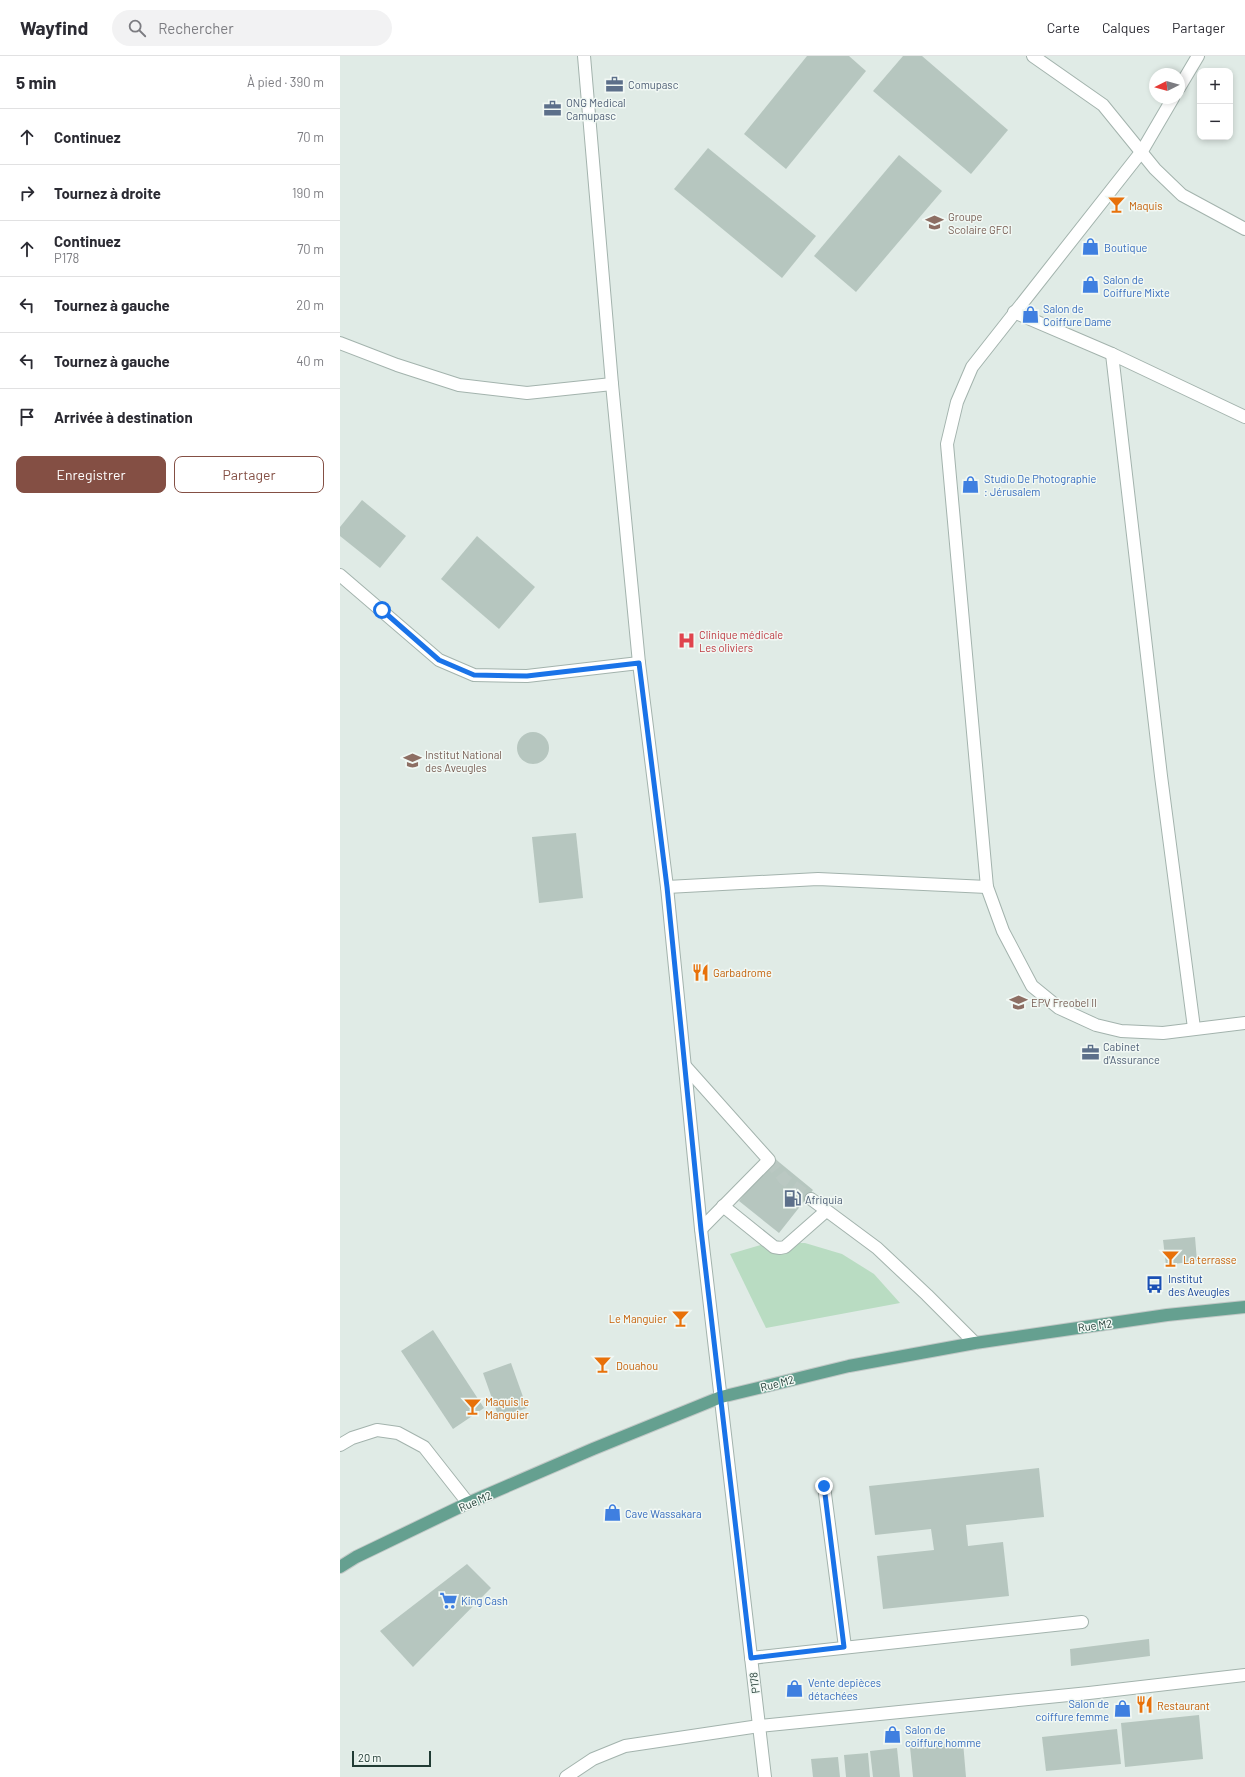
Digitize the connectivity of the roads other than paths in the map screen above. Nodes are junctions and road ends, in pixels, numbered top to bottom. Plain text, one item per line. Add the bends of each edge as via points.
1 (584, 56) edge
2 (1033, 56) edge
3 (1198, 56) edge
4 (1185, 78) edge
5 (1169, 104) edge
6 (1142, 151) junction
7 (1245, 229) edge
8 (1014, 312) junction
9 (340, 343) edge
10 (1112, 354) junction
11 (612, 384) junction
12 (1245, 417) edge
13 (340, 575) edge
14 (639, 663) junction
15 (667, 887) junction
16 (986, 887) junction
17 (1245, 1023) edge
18 (1194, 1028) junction
19 (685, 1066) junction
20 (811, 1199) tunnel mouth
21 (723, 1206) junction
22 (826, 1211) junction
23 (701, 1230) junction
24 (1245, 1307) edge
25 (975, 1343) junction
26 (721, 1397) junction
27 (340, 1446) edge
28 (824, 1486) dead end
29 (468, 1503) junction
30 (340, 1567) edge
31 (1082, 1622) dead end
32 (844, 1647) junction
33 (751, 1658) junction
34 (1245, 1675) edge
35 (759, 1726) junction
36 (566, 1777) edge
37 (765, 1777) edge

1 - 11 street, P178
2 - 6 street via 1103,105
3 - 4 street
5 - 6 street
6 - 7 street via 1155,169 1182,195
6 - 8 street
8 - 10 street
8 - 16 street via 972,367 957,402 947,444
9 - 11 street via 459,385 527,393
10 - 12 street
10 - 18 street
11 - 14 street, P178
13 - 14 street via 439,660 474,675 527,676
14 - 15 street, P178
15 - 16 street via 818,878
15 - 19 street, P178
16 - 18 street via 1003,931 1032,986 1059,1008 1096,1025 1121,1031 1163,1033
17 - 18 street
19 - 21 street via 769,1160
19 - 23 street, P178
20 - 22 street
21 - 22 street via 774,1247 780,1248 785,1247
21 - 23 street
22 - 25 street via 877,1248
23 - 26 street, P178
24 - 25 main road, Rue M2 via 1167,1315
25 - 26 main road, Rue M2 via 849,1366
26 - 29 main road, Rue M2
26 - 33 street, P178
27 - 29 street via 352,1438 377,1430 398,1432 424,1447
28 - 32 street
29 - 30 main road, Rue M2
31 - 32 street
32 - 33 street
33 - 35 street, P178
34 - 35 street
35 - 36 street via 625,1746 593,1759
35 - 37 street, P178

